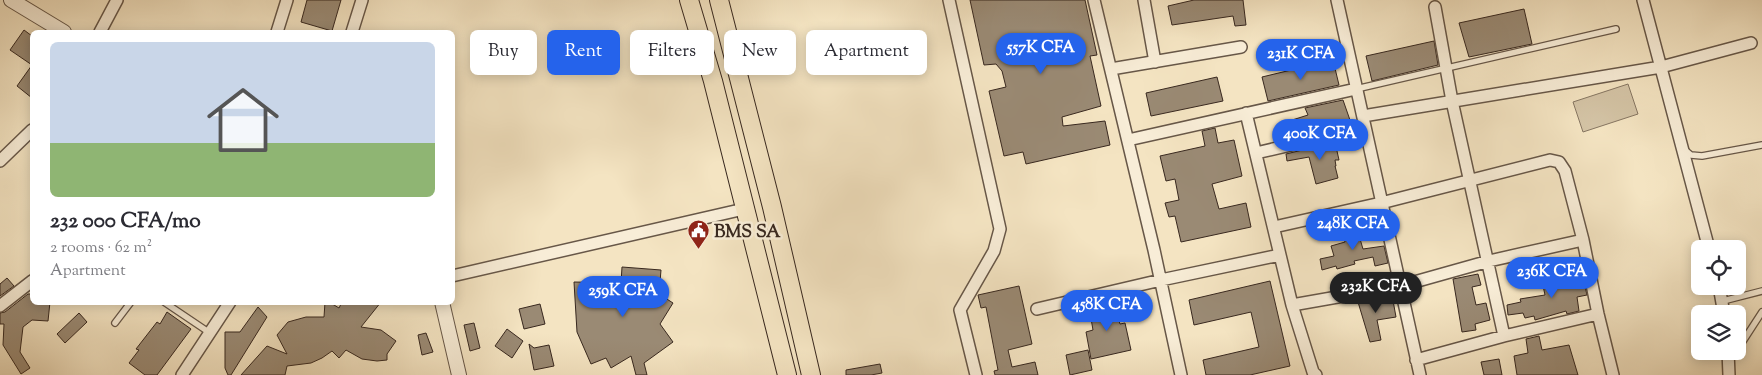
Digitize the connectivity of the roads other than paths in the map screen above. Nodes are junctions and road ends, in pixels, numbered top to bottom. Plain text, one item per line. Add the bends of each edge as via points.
1 (117, 0) edge
2 (287, 0) edge
3 (362, 0) edge
4 (690, 0) edge
5 (719, 0) edge
6 (949, 0) edge
7 (1094, 0) edge
8 (1144, 0) edge
9 (1337, 0) edge
10 (1643, 0) edge
11 (20, 2) edge
12 (1435, 7) dead end
13 (1616, 29) dead end
14 (61, 30) edge
15 (101, 30) edge
16 (278, 30) edge
17 (353, 30) edge
18 (1750, 44) dead end
19 (1241, 47) dead end
20 (1155, 62) junction
21 (1660, 67) junction
22 (1446, 68) junction
23 (1110, 69) junction
24 (1356, 89) junction
25 (1452, 101) junction
26 (1246, 113) junction
27 (1364, 122) junction
28 (30, 132) edge
29 (1128, 140) junction
30 (1762, 145) edge
31 (1682, 147) junction
32 (1256, 153) junction
33 (0, 161) edge
34 (1470, 180) junction
35 (1381, 203) junction
36 (744, 209) junction
37 (1274, 227) junction
38 (1583, 240) junction
39 (1707, 240) edge
40 (1280, 255) junction
41 (1489, 261) junction
42 (455, 275) edge
43 (1161, 280) junction
44 (30, 283) edge
45 (1400, 286) junction
46 (1762, 291) edge
47 (1721, 295) edge
48 (1723, 301) junction
49 (130, 305) edge
50 (168, 305) edge
51 (228, 305) edge
52 (443, 305) edge
53 (1292, 305) junction
54 (1723, 305) edge
55 (0, 306) edge
56 (1037, 310) dead end
57 (1762, 312) edge
58 (1598, 314) junction
59 (115, 323) dead end
60 (210, 333) junction
61 (1746, 335) edge
62 (1504, 336) junction
63 (1416, 360) junction
64 (1732, 360) edge
65 (185, 373) edge
66 (1312, 374) edge
67 (459, 375) edge
68 (787, 375) edge
69 (810, 375) edge
70 (976, 375) edge
71 (1181, 375) edge
72 (1420, 375) edge
73 (1613, 375) edge
74 (1729, 375) edge

1 - 15 street
2 - 16 street
3 - 17 street
4 - 36 main road
5 - 69 main road via 772,207
6 - 70 street via 1000,229 994,251 960,310
7 - 23 street
8 - 20 street
9 - 24 street
10 - 21 street
11 - 14 street
12 - 22 street
13 - 22 lane
18 - 21 street
19 - 20 street
20 - 23 street
21 - 25 street
21 - 31 street
22 - 24 lane
22 - 25 street
23 - 29 street
24 - 26 street
24 - 27 street
25 - 27 street
25 - 34 street
26 - 29 street
26 - 32 street
27 - 32 street
27 - 35 street
28 - 33 street
29 - 43 street
30 - 31 lane via 1702,156 1691,155
31 - 39 street
32 - 37 street
34 - 35 street
34 - 38 street via 1550,160 1559,162 1565,170
34 - 41 street
35 - 37 street
35 - 45 street
36 - 42 street
36 - 68 main road
37 - 40 street
38 - 41 street
38 - 58 street
40 - 43 street
40 - 53 street
41 - 45 street
41 - 62 street
43 - 56 street
43 - 71 street
44 - 55 street
45 - 53 street
45 - 63 street
46 - 48 lane
47 - 48 street
48 - 54 street
49 - 59 lane
50 - 60 lane
51 - 60 street
52 - 67 street
53 - 66 street
57 - 61 lane
58 - 62 street
58 - 73 street
60 - 65 street
62 - 63 street
63 - 72 street
64 - 74 street

